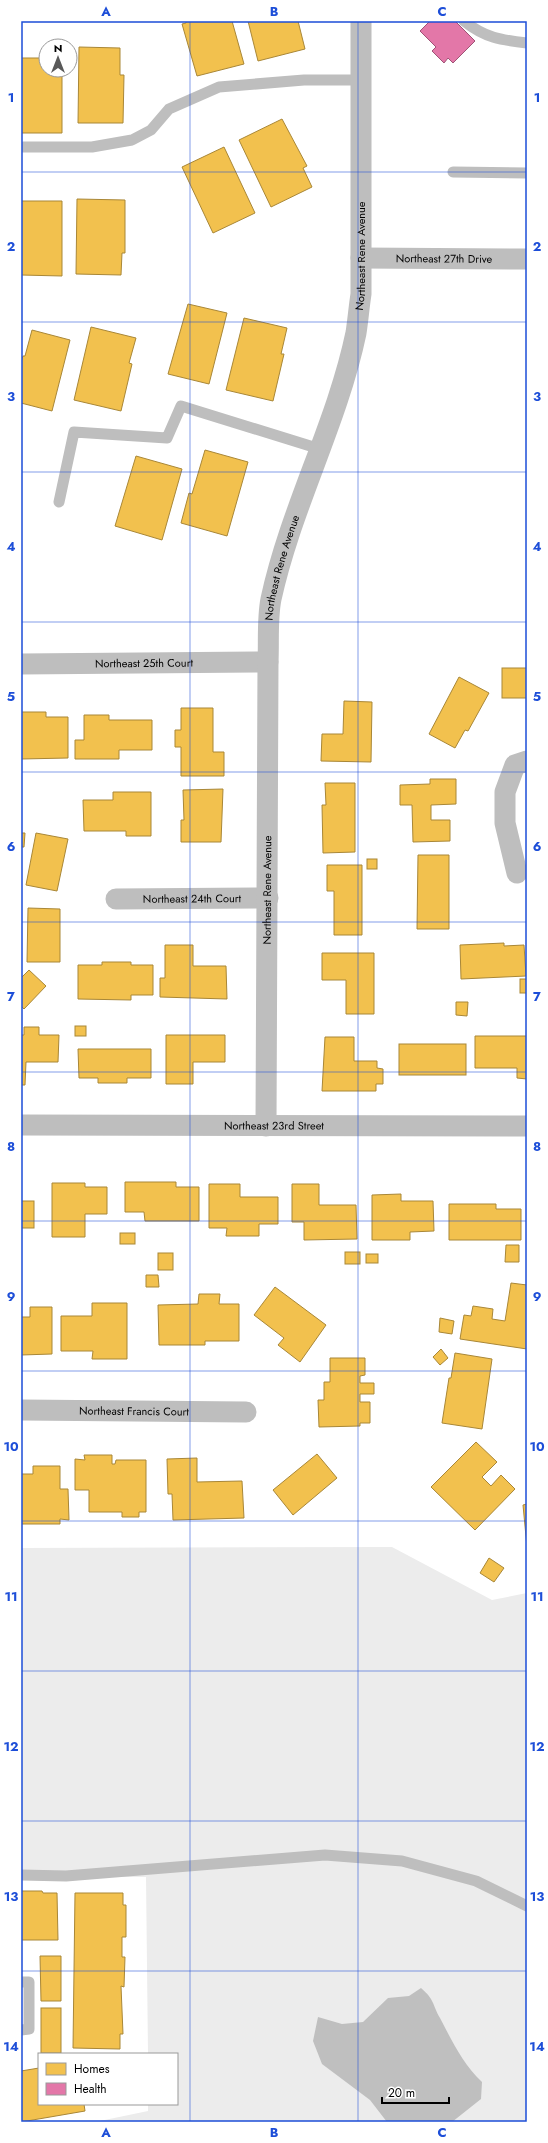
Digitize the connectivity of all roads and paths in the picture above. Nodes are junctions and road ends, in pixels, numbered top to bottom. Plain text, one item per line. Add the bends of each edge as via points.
1 (362, 21) edge
2 (464, 21) edge
3 (527, 43) edge
4 (362, 80) junction
5 (23, 147) dead end
6 (453, 172) dead end
7 (527, 173) edge
8 (361, 258) junction
9 (527, 259) edge
10 (320, 449) junction
11 (59, 502) dead end
12 (268, 662) junction
13 (21, 664) edge
14 (527, 761) edge
15 (517, 873) dead end
16 (268, 898) junction
17 (116, 899) dead end
18 (21, 1125) edge
19 (266, 1126) junction
20 (527, 1126) edge
21 (21, 1410) edge
22 (246, 1412) dead end
23 (21, 1875) edge
24 (527, 1906) edge
25 (21, 1982) edge
26 (21, 2030) edge

1 - 4 street, Northeast Rene Avenue
2 - 3 lane via 478,33
4 - 5 lane via 304,80 220,88 169,109 151,130 132,140 92,147
4 - 8 street, Northeast Rene Avenue
6 - 7 lane
8 - 9 street, Northeast 27th Drive
8 - 10 street, Northeast Rene Avenue via 361,294 356,332 341,388
10 - 11 lane via 181,406 167,438 74,432
10 - 12 street, Northeast Rene Avenue via 296,511 280,564 271,601
12 - 13 street, Northeast 25th Court
12 - 16 street, Northeast Rene Avenue
14 - 15 street via 515,765 505,792 505,823
16 - 17 street, Northeast 24th Court
16 - 19 street, Northeast Rene Avenue
18 - 19 street, Northeast 23rd Street
19 - 20 street, Northeast 23rd Street
21 - 22 street, Northeast Francis Court
23 - 24 lane via 66,1876 325,1855 402,1861 476,1881
25 - 26 lane via 29,1982 29,2029

